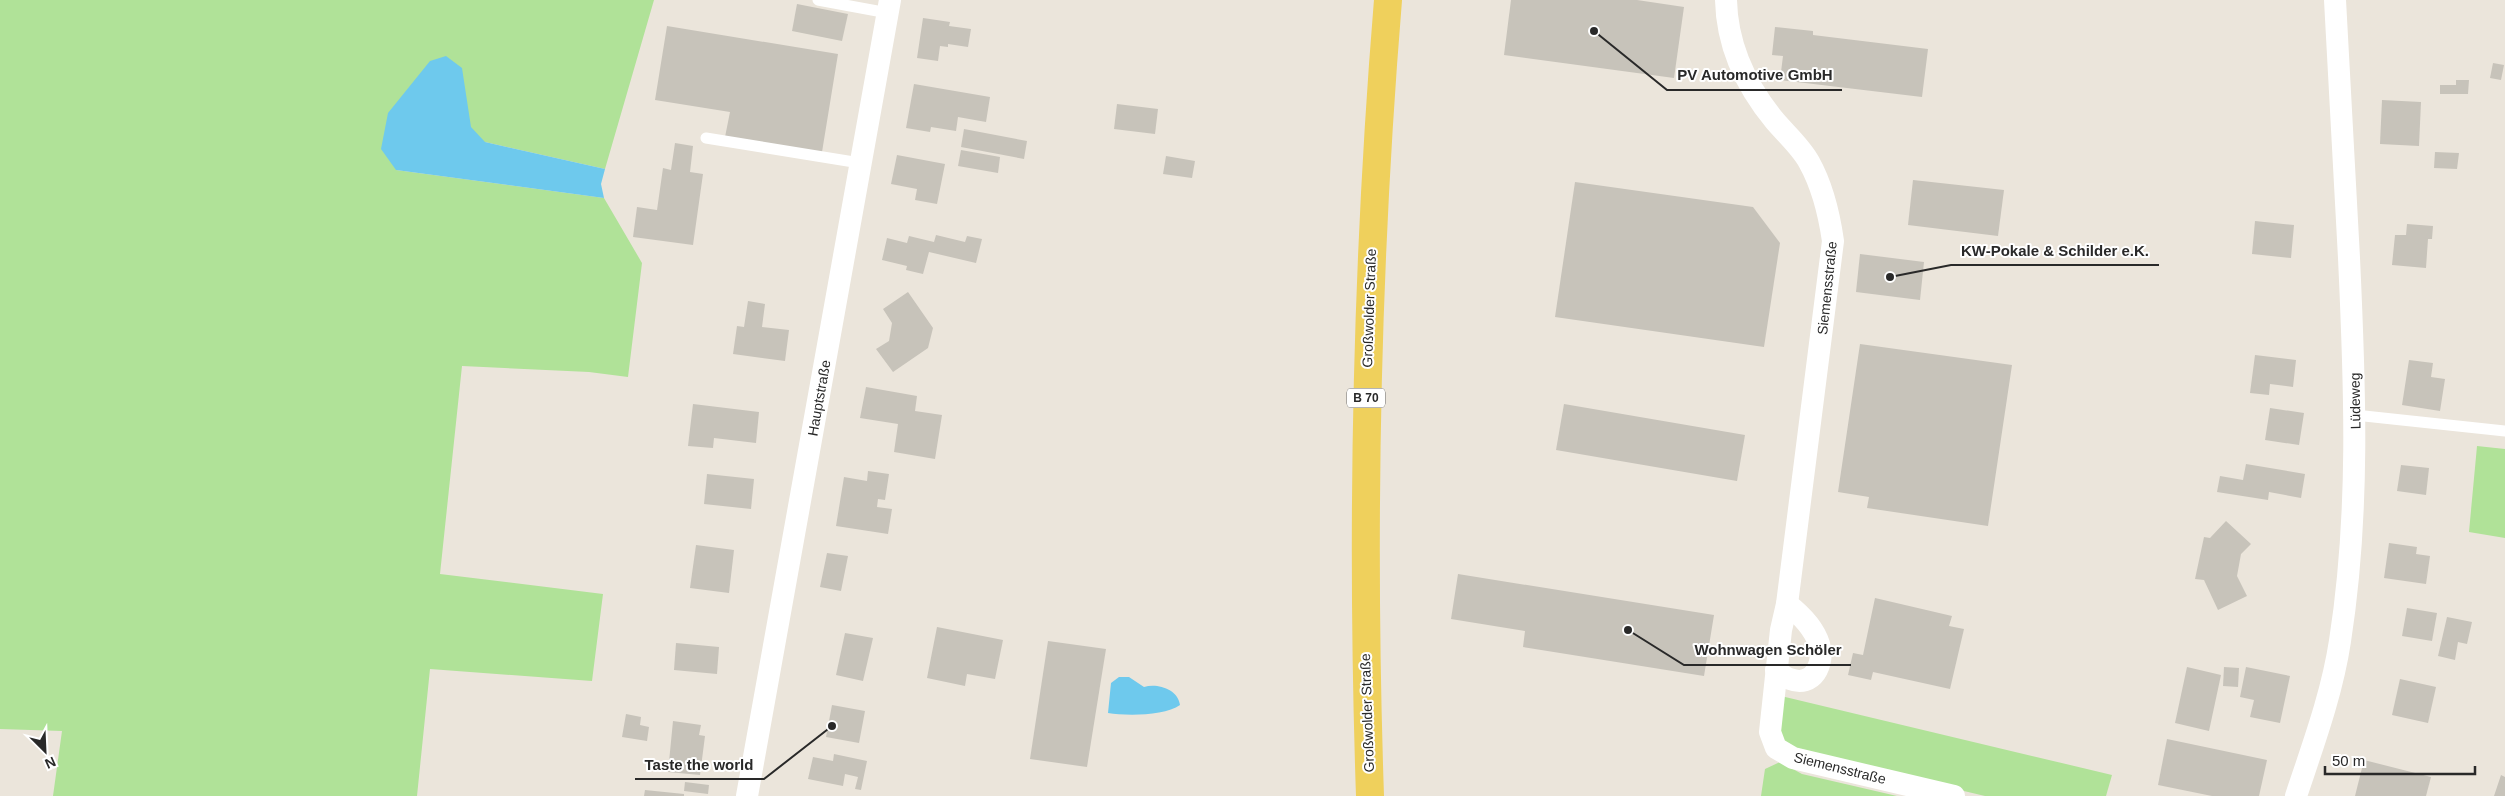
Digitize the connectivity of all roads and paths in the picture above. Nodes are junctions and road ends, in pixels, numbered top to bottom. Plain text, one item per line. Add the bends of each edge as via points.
1 (818, 0) edge
2 (1388, 0) edge
3 (1726, 0) edge
4 (2335, 0) edge
5 (889, 7) edge
6 (706, 138) dead end
7 (860, 163) junction
8 (2355, 415) junction
9 (2505, 431) edge
10 (1787, 604) junction
11 (1776, 670) junction
12 (747, 796) edge
13 (1370, 796) edge
14 (1954, 796) edge
15 (2296, 796) edge

1 - 5 lane
2 - 13 main road, Großwolder Straße / B 70 via 1373,205 1365,414 1364,634
3 - 10 street, Siemensstraße via 1726,23 1740,67 1758,101 1809,160 1827,202 1833,242
4 - 8 street, Lüdeweg
5 - 7 street, Hauptstraße
6 - 7 lane
7 - 12 street, Hauptstraße
8 - 9 lane
8 - 15 street, Lüdeweg via 2352,558 2340,643 2325,708
10 - 11 street, Siemensstraße via 1780,630
10 - 11 street via 1808,624 1819,644 1821,663 1816,674 1804,681 1789,679
11 - 14 street, Siemensstraße via 1770,732 1776,748 1793,758

